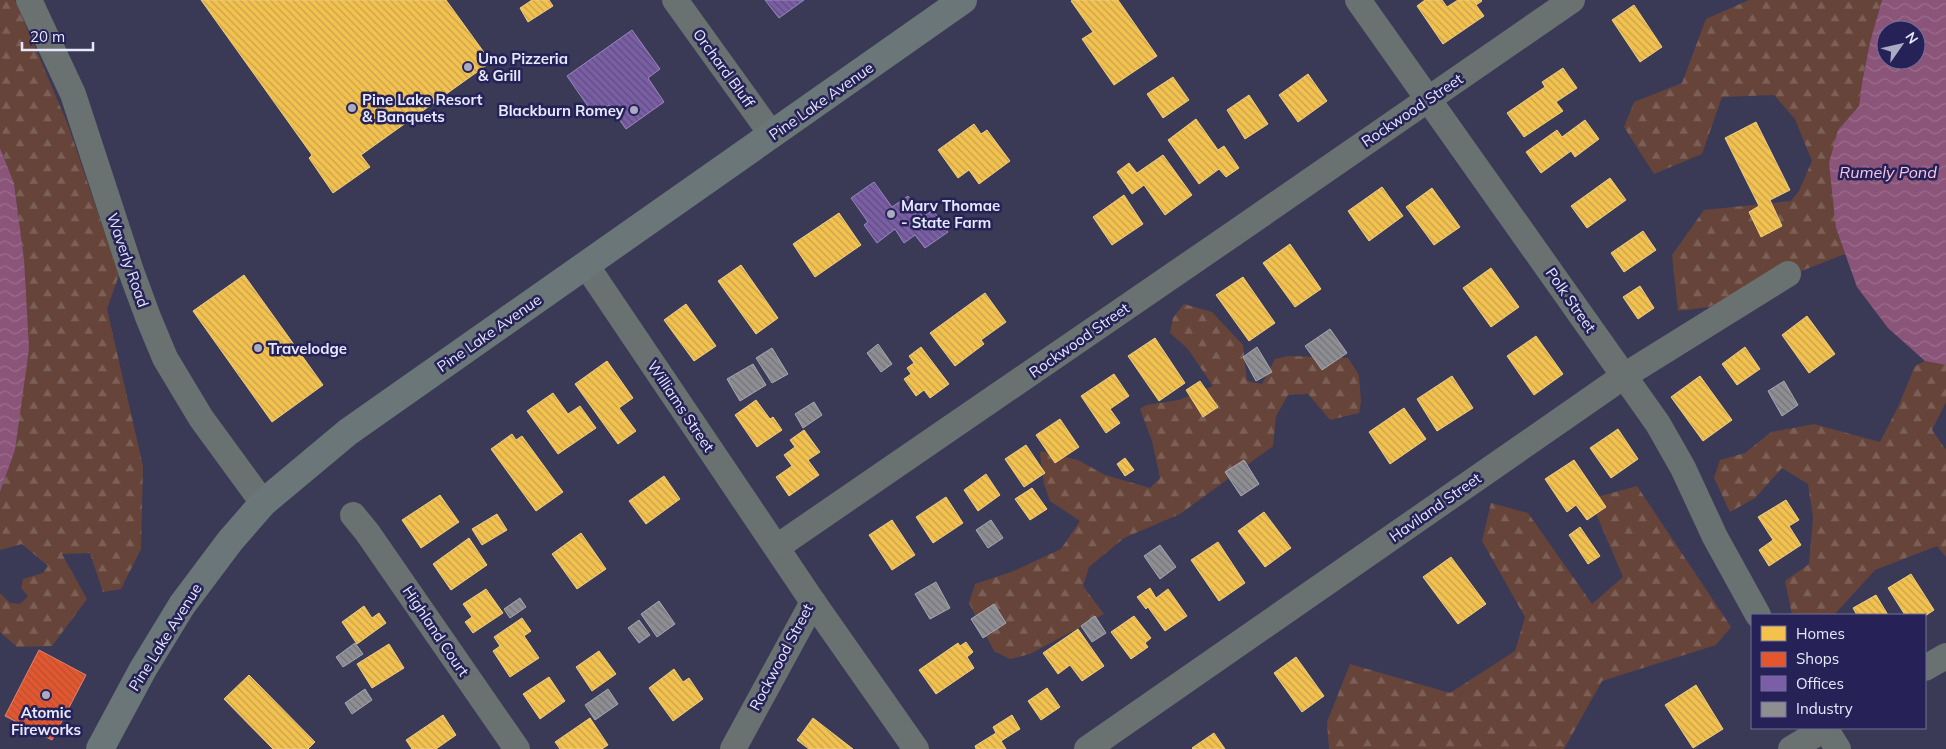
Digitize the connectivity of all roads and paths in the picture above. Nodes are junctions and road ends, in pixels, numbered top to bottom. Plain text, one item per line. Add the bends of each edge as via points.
1 (29, 0) edge
2 (675, 0) edge
3 (963, 0) edge
4 (1358, 0) edge
5 (1572, 0) edge
6 (1428, 98) junction
7 (772, 135) junction
8 (586, 265) junction
9 (1788, 274) dead end
10 (1624, 376) junction
11 (263, 503) junction
12 (353, 515) dead end
13 (777, 547) junction
14 (813, 602) junction
15 (1757, 614) edge
16 (1946, 656) edge
17 (1926, 667) edge
18 (1823, 729) edge
19 (1826, 729) edge
20 (100, 749) edge
21 (516, 749) edge
22 (733, 749) edge
23 (916, 749) edge
24 (1087, 749) edge
25 (1791, 749) edge
26 (1838, 749) edge

1 - 11 street, Waverly Road via 73,94 131,271 165,358 200,418
2 - 7 street, Orchard Bluff
3 - 7 main road, Pine Lake Avenue
4 - 6 street, Polk Street
5 - 6 street, Rockwood Street
6 - 10 street, Polk Street
6 - 13 street, Rockwood Street
7 - 8 main road, Pine Lake Avenue
8 - 11 main road, Pine Lake Avenue via 348,432
8 - 13 street, Williams Street
9 - 10 street, Haviland Street
10 - 15 street, Polk Street via 1658,424 1683,468 1715,537
10 - 24 street, Haviland Street
11 - 20 main road, Pine Lake Avenue via 182,605
12 - 21 street, Highland Court
13 - 14 street, Rockwood Street
14 - 22 street, Rockwood Street
14 - 23 street
16 - 17 street
18 - 25 street
19 - 26 street

